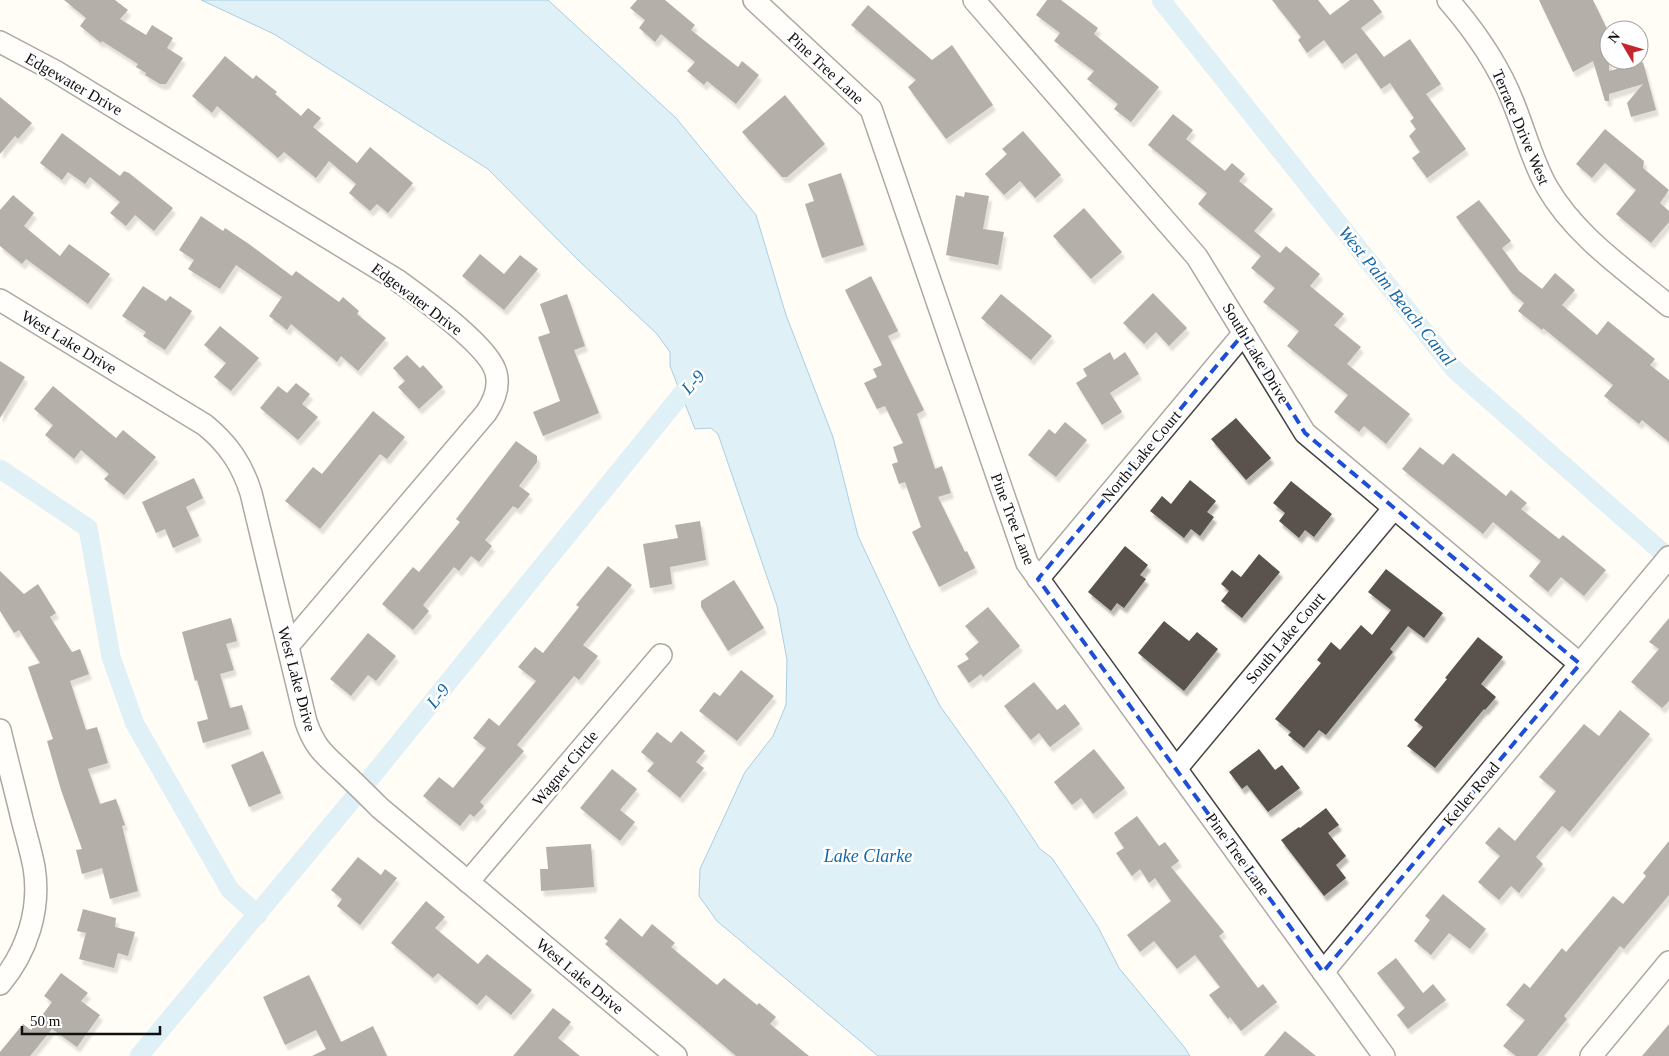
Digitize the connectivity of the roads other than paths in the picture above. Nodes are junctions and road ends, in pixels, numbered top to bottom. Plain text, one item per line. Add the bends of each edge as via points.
1 (754, 0) edge
2 (974, 0) edge
3 (1448, 0) edge
4 (0, 42) edge
5 (0, 300) edge
6 (1669, 306) edge
7 (1244, 333) junction
8 (1394, 508) junction
9 (1669, 557) edge
10 (1038, 579) junction
11 (288, 646) junction
12 (661, 655) dead end
13 (1580, 664) junction
14 (0, 730) edge
15 (1176, 769) junction
16 (468, 882) junction
17 (1669, 962) edge
18 (1323, 972) junction
19 (0, 984) edge
20 (676, 1056) edge
21 (1384, 1056) edge
22 (1591, 1056) edge

1 - 10 street, Pine Tree Lane via 871,109 1027,563
2 - 7 street, South Lake Drive via 1197,257
3 - 6 street, Terrace Drive West via 1481,41 1502,78 1533,160 1565,214 1586,237
4 - 11 street, Edgewater Drive via 55,71 397,280 491,360 497,388 486,413
5 - 11 street, West Lake Drive via 204,425 225,444 241,467 251,493
7 - 8 street, South Lake Drive via 1305,433
7 - 10 street, North Lake Court
8 - 13 street, South Lake Drive
8 - 15 street, South Lake Court
9 - 13 street, Keller Road
10 - 15 street, Pine Tree Lane
11 - 16 street, West Lake Drive via 310,735 317,747 380,808
12 - 16 street, Wagner Circle
13 - 18 street, Keller Road
14 - 19 street via 34,867 35,890 34,913 26,942
15 - 18 street, Pine Tree Lane
16 - 20 street, West Lake Drive
17 - 22 street
18 - 21 street, Pine Tree Lane

